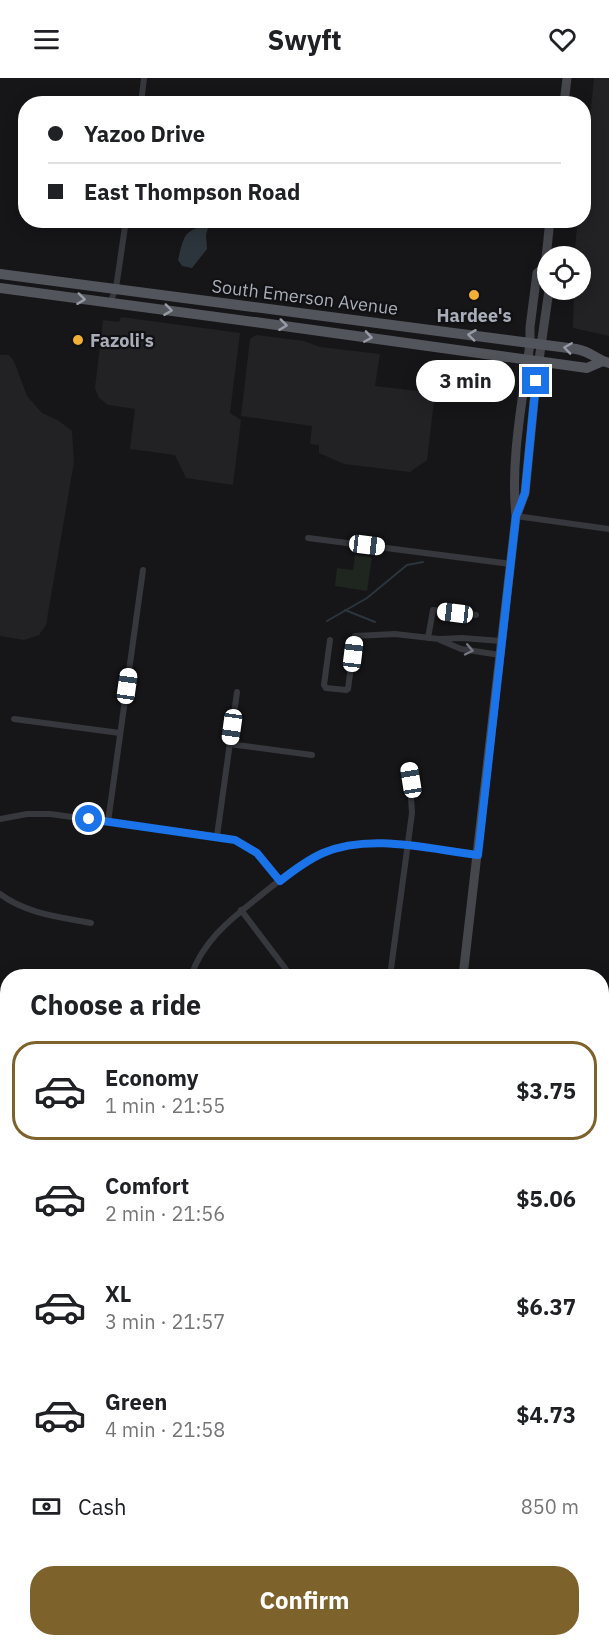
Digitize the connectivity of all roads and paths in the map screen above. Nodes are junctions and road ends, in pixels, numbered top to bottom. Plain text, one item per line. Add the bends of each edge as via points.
1 (144, 78) edge
2 (567, 78) edge
3 (142, 96) edge
4 (565, 96) edge
5 (125, 228) edge
6 (549, 228) edge
7 (548, 246) edge
8 (537, 273) edge
9 (0, 274) edge
10 (0, 288) edge
11 (116, 288) junction
12 (548, 300) edge
13 (110, 303) junction
14 (530, 343) junction
15 (542, 345) junction
16 (534, 360) junction
17 (606, 362) edge
18 (516, 516) junction
19 (609, 529) edge
20 (308, 538) dead end
21 (511, 564) junction
22 (143, 570) dead end
23 (476, 615) dead end
24 (428, 638) junction
25 (439, 639) junction
26 (330, 640) dead end
27 (501, 641) junction
28 (500, 655) junction
29 (237, 692) dead end
30 (14, 719) dead end
31 (120, 733) junction
32 (230, 744) junction
33 (312, 755) dead end
34 (409, 768) dead end
35 (0, 819) edge
36 (108, 822) junction
37 (217, 836) junction
38 (407, 846) junction
39 (478, 855) junction
40 (280, 881) junction
41 (0, 894) edge
42 (241, 910) junction
43 (91, 923) dead end
44 (195, 969) edge
45 (286, 969) edge
46 (391, 969) edge
47 (464, 969) edge

1 - 3 street
2 - 4 main road
5 - 11 street
6 - 7 main road
8 - 14 main road
9 - 11 main road, South Emerson Avenue
10 -> 13 main road, South Emerson Avenue
11 - 13 street
14 -> 11 main road, South Emerson Avenue
12 - 15 main road
13 -> 16 main road, South Emerson Avenue
14 - 15 main road, South Emerson Avenue
14 - 16 main road
15 - 16 main road
17 -> 15 main road, South Emerson Avenue via 589,351
16 - 17 main road, South Emerson Avenue via 587,368
16 - 18 main road via 525,493
18 - 19 street
18 - 21 main road
20 - 21 street
21 - 27 main road
22 - 31 street
23 - 24 street via 433,610
24 - 25 street
24 - 26 street via 395,634 355,636 346,690 324,685
25 - 27 street
25 -> 28 street via 460,649
27 - 28 main road
28 - 39 main road
29 - 32 street
30 - 31 street
31 - 36 street
32 - 33 street
32 - 37 street
34 - 38 street via 412,813
35 - 36 street via 36,813
36 - 37 street
37 - 40 street via 252,849
38 - 39 street
38 - 40 street via 363,844 337,848 304,863
38 - 46 street
39 - 47 main road
40 - 42 street
41 - 43 street via 36,913
42 - 44 street via 217,933
42 - 45 street

